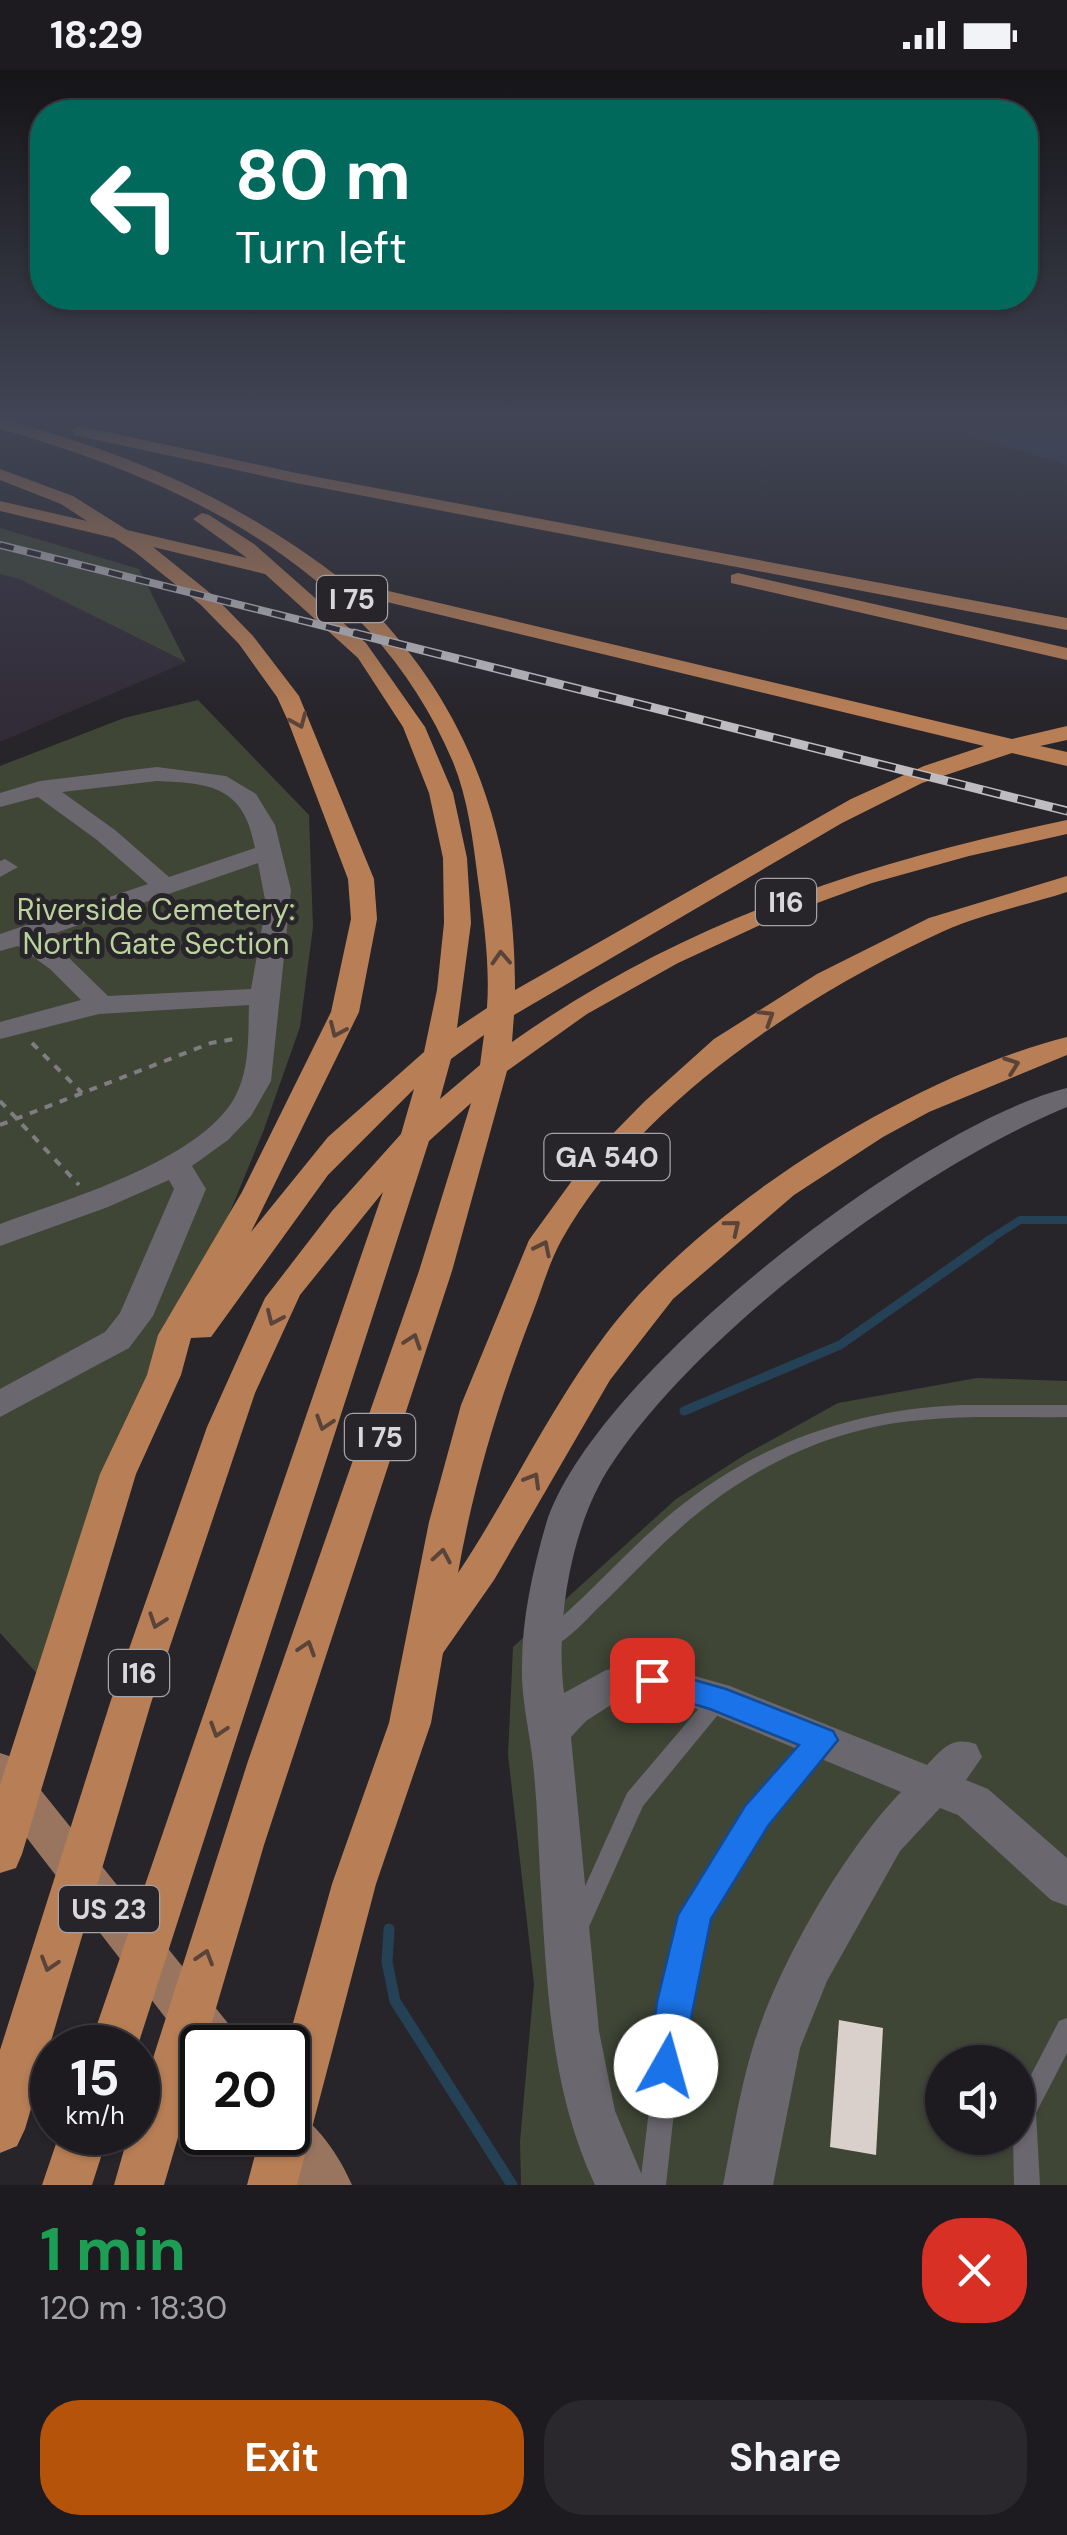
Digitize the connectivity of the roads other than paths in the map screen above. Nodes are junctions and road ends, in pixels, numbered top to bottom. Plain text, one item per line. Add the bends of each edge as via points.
1 (50, 518) edge
2 (95, 518) edge
3 (195, 518) edge
4 (236, 518) edge
5 (470, 518) edge
6 (506, 518) edge
7 (1067, 624) edge
8 (1067, 654) edge
9 (406, 685) junction
10 (1067, 733) edge
11 (1067, 758) edge
12 (40, 788) junction
13 (0, 800) edge
14 (1067, 827) edge
15 (270, 851) junction
16 (1062, 885) edge
17 (166, 887) junction
18 (11, 940) edge
19 (264, 996) junction
20 (99, 1004) junction
21 (7, 1028) edge
22 (1067, 1046) edge
23 (1067, 1097) edge
24 (176, 1164) junction
25 (0, 1236) edge
26 (164, 1375) junction
27 (0, 1404) edge
28 (1067, 1411) edge
29 (546, 1643) junction
30 (425, 1652) junction
31 (719, 1699) junction
32 (550, 1732) junction
33 (822, 1740) junction
34 (0, 1772) edge
35 (948, 1772) junction
36 (0, 1854) edge
37 (1067, 1886) edge
38 (568, 1954) junction
39 (121, 2025) edge
40 (200, 2025) edge
41 (1067, 2029) edge
42 (310, 2044) edge
43 (0, 2129) edge
44 (78, 2155) edge
45 (280, 2155) edge
46 (304, 2155) edge
47 (68, 2185) edge
48 (139, 2185) edge
49 (272, 2185) edge
50 (327, 2185) edge
51 (621, 2185) edge
52 (653, 2185) edge
53 (748, 2185) edge
54 (1027, 2185) edge

1 - 11 highway
2 -> 26 highway via 176,574 246,640 288,696 348,839 364,920 345,1012 258,1192 175,1335
3 - 9 highway, I 75 via 232,536
4 - 9 highway, I 75 via 316,568 363,609
5 - 8 highway
6 - 7 highway
9 -> 39 highway, I 75 via 451,836 459,908 454,989 432,1082 351,1339
48 -> 9 highway, I 75 via 208,1947 424,1310 492,1076 502,960 489,856 465,762
10 - 26 highway via 944,766 834,817 499,1013 362,1120 316,1171
12 - 13 street
12 - 15 street via 146,776 221,782 256,810
12 - 17 street
14 -> 43 highway, I16 via 873,872 679,950 586,1003 485,1075 422,1129 328,1237 283,1297 225,1426 122,1722
15 - 17 street
15 - 19 street via 280,891
30 -> 16 highway, GA 540 via 448,1522 479,1405 546,1240 598,1167 724,1044 827,980 938,924
17 - 18 street
18 - 20 street via 59,963
19 - 20 street
19 - 24 street via 260,1071 242,1109
20 - 21 street
30 -> 22 highway via 604,1366 641,1313 678,1277 795,1178 874,1128 943,1092
23 - 29 street via 972,1140 881,1199 722,1323 658,1382 600,1448 570,1507
24 - 25 street
24 - 27 street via 190,1189 136,1316 117,1340
26 - 36 highway via 118,1474
28 - 29 lane via 901,1416 831,1431 755,1463 682,1516
29 - 32 street via 542,1678
30 - 42 highway, GA 540 via 410,1723 354,1884
31 - 32 street via 652,1680 623,1683 571,1709
31 - 33 street
31 - 38 lane via 635,1800
32 - 38 street
33 - 35 street
33 - 52 lane via 756,1816 695,1915 674,2002
34 - 40 main road, US 23
35 - 37 street
35 - 53 street via 885,1838 808,1970 776,2048
38 - 51 street via 589,2103
41 - 54 lane via 1024,2112
44 - 47 highway
45 - 49 highway, GA 540
46 - 50 main road

